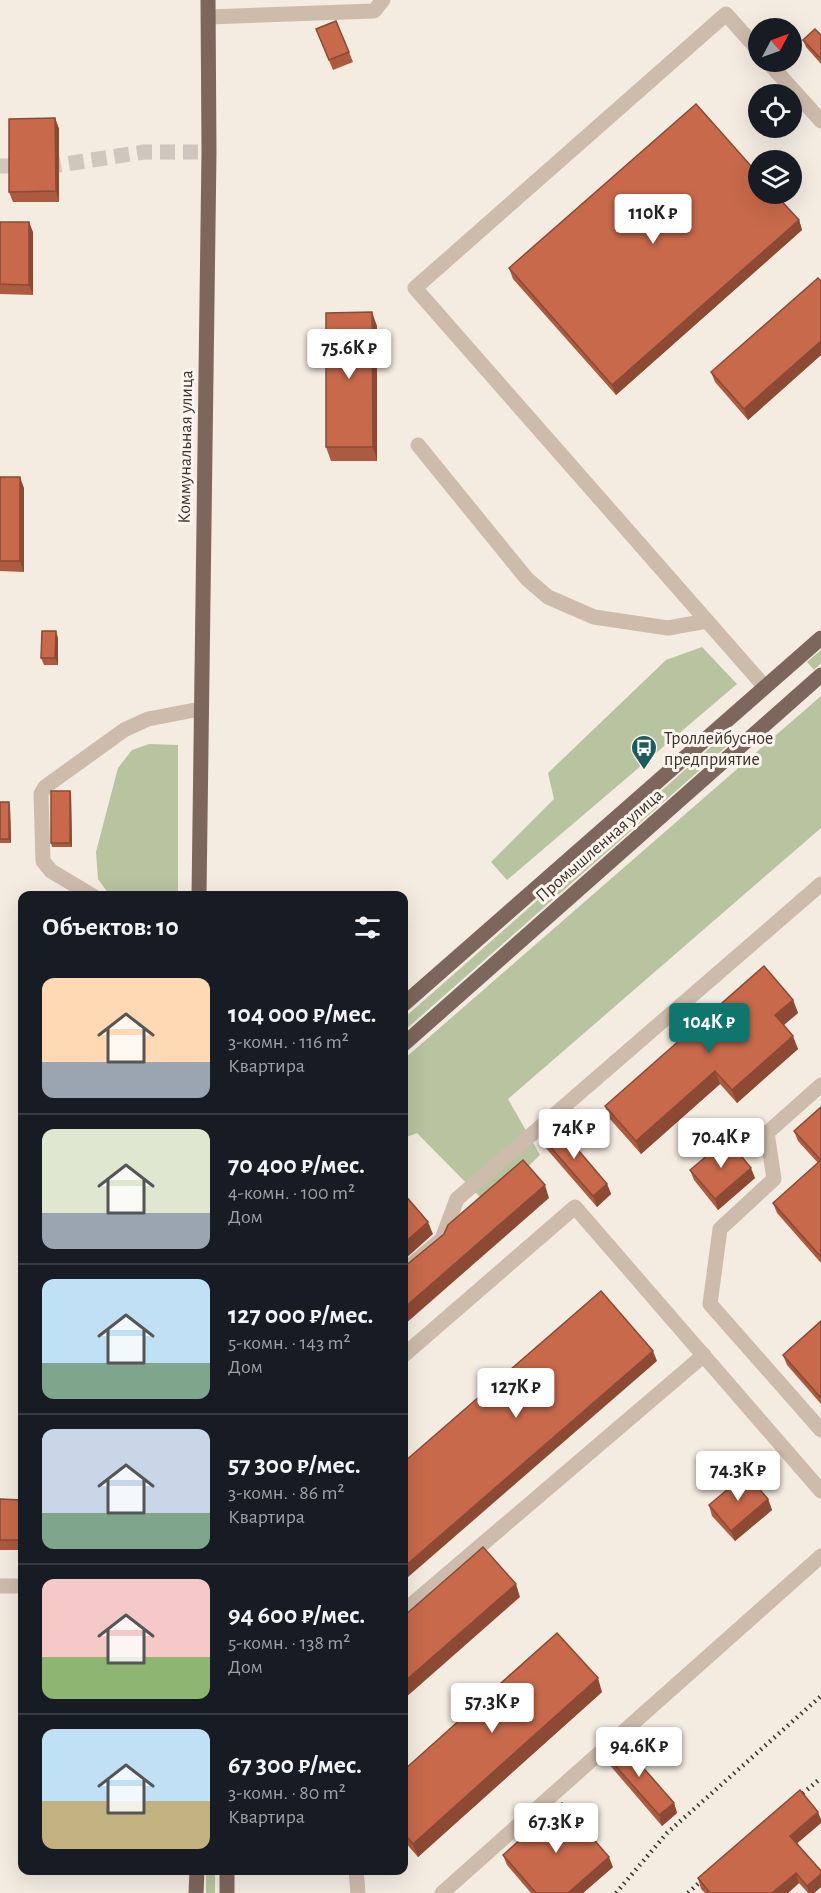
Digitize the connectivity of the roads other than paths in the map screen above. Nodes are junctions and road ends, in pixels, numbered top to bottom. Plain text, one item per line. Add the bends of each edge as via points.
1 (208, 0) edge
2 (383, 0) edge
3 (208, 17) junction
4 (748, 39) edge
5 (777, 72) edge
6 (821, 121) edge
7 (418, 445) dead end
8 (707, 621) junction
9 (821, 638) edge
10 (821, 675) edge
11 (765, 687) junction
12 (784, 708) junction
13 (200, 709) junction
14 (821, 884) edge
15 (85, 891) edge
16 (199, 891) edge
17 (408, 1000) edge
18 (408, 1040) edge
19 (821, 1085) edge
20 (408, 1268) edge
21 (408, 1352) edge
22 (704, 1355) junction
23 (821, 1430) edge
24 (821, 1491) edge
25 (821, 1556) edge
26 (0, 1586) edge
27 (18, 1586) edge
28 (408, 1608) edge
29 (196, 1875) edge
30 (227, 1875) edge
31 (356, 1875) edge
32 (196, 1893) edge
33 (226, 1893) edge
34 (358, 1893) edge
35 (442, 1893) edge

1 - 3 main road, Коммунальная улица
2 - 3 street via 374,11
3 - 13 main road, Коммунальная улица
4 - 8 street via 726,14 415,288
5 - 6 street
7 - 8 street via 527,579 548,597 604,619 668,628
8 - 11 street
9 - 11 main road, Промышленная улица
10 - 12 main road, Промышленная улица
11 - 12 main road
11 - 17 main road, Промышленная улица
12 - 18 main road, Промышленная улица
13 - 15 street via 148,719 124,730 45,787 41,794 43,861 51,871
13 - 16 main road, Коммунальная улица
14 - 20 street via 457,1199 442,1239
19 - 23 street via 766,1133 774,1179 720,1229 710,1304
21 - 22 street via 575,1207
22 - 24 street
22 - 28 street
25 - 35 street
26 - 27 street
29 - 32 main road
30 - 33 main road
31 - 34 street

